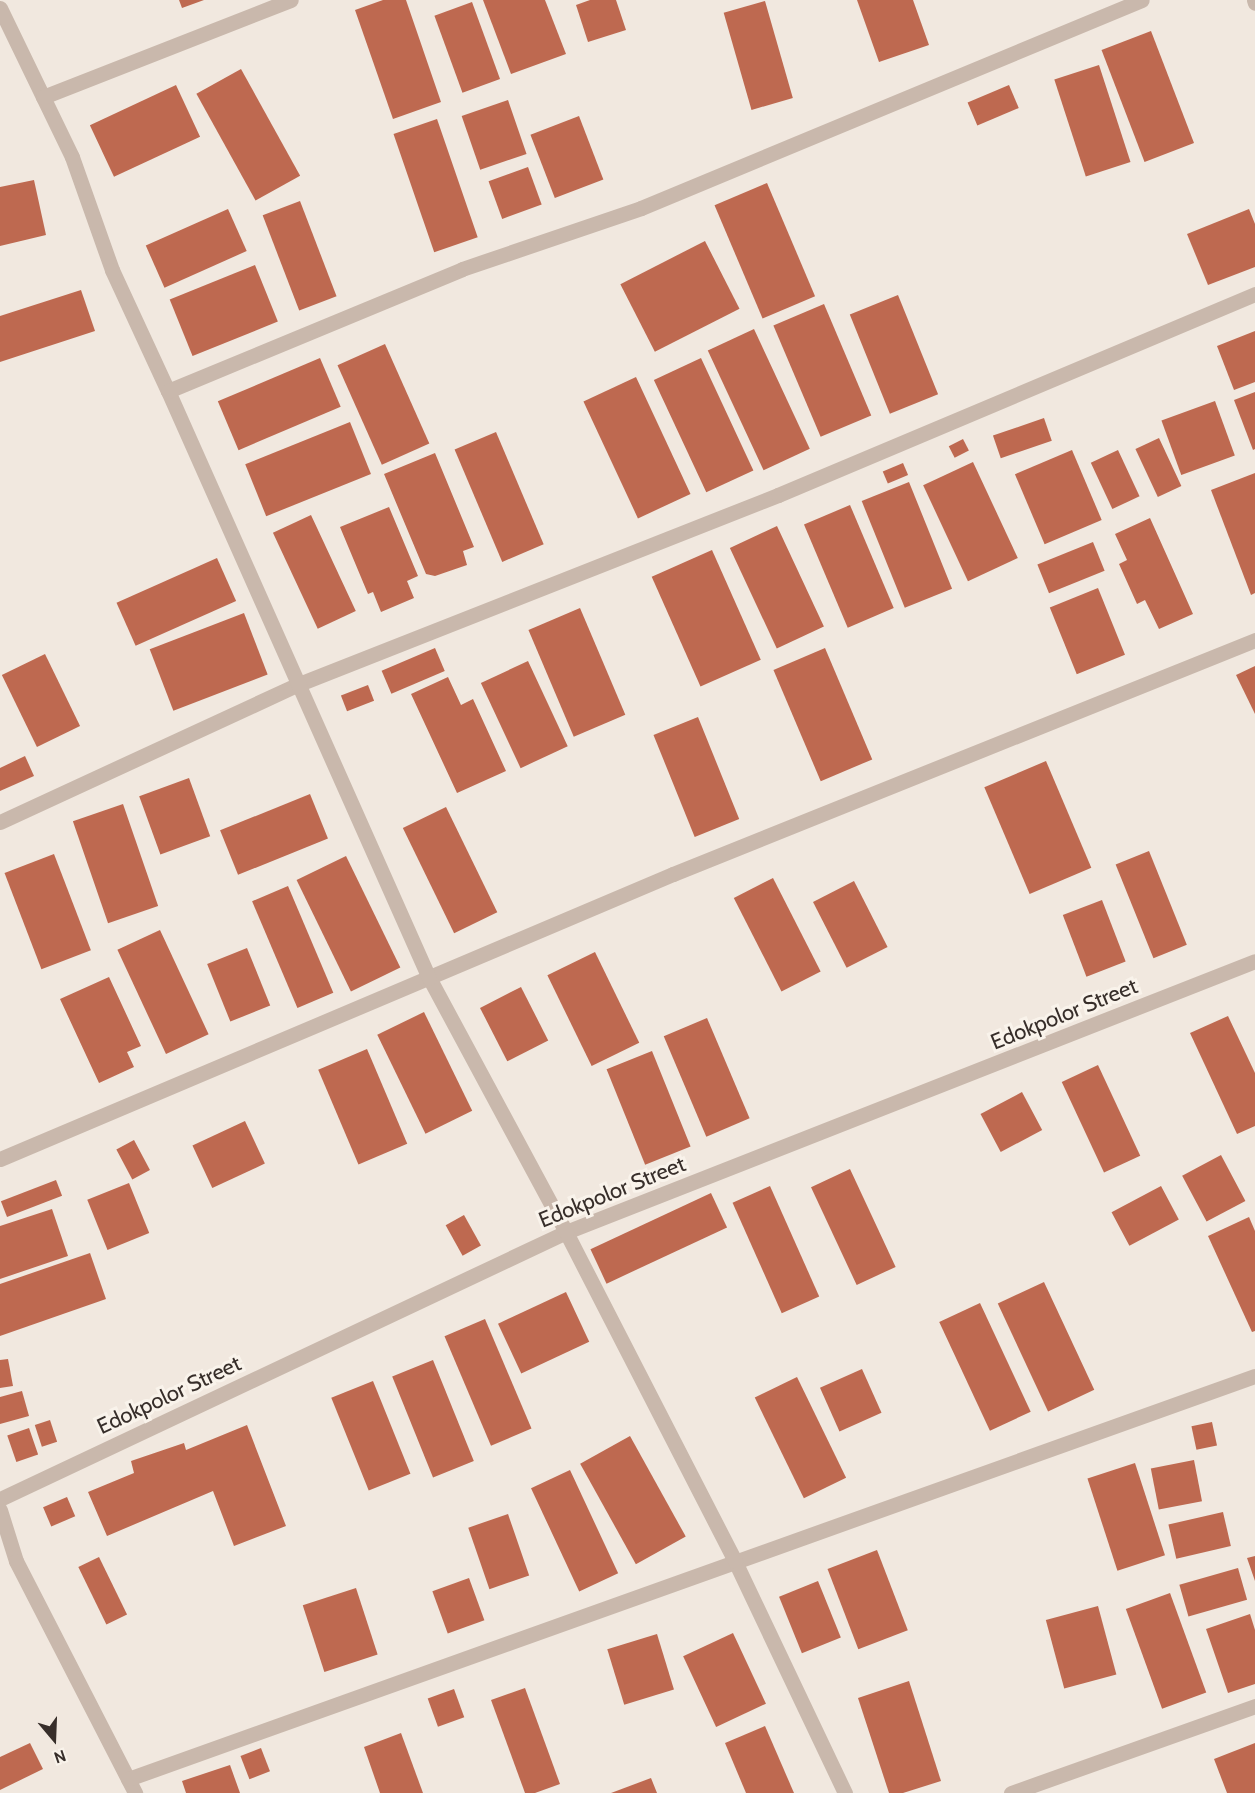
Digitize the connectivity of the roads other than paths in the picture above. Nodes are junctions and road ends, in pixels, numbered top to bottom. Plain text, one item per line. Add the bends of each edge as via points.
1 (291, 0) edge
2 (1142, 0) edge
3 (0, 8) edge
4 (44, 98) junction
5 (1255, 294) edge
6 (168, 391) junction
7 (1255, 640) edge
8 (299, 684) junction
9 (0, 822) edge
10 (1255, 961) edge
11 (429, 978) junction
12 (0, 1159) edge
13 (566, 1232) junction
14 (1255, 1376) edge
15 (0, 1499) edge
16 (0, 1510) edge
17 (735, 1561) junction
18 (1255, 1706) edge
19 (131, 1786) edge
20 (1044, 1787) edge
21 (845, 1793) edge
22 (1011, 1793) edge

1 - 4 street
2 - 6 street via 641,208 462,269
3 - 4 street
4 - 6 street via 72,157 112,270
5 - 8 street via 778,495
6 - 8 street
7 - 11 street via 673,874
8 - 9 street
8 - 11 street
10 - 13 street, Edokpolor Street
11 - 12 street
11 - 13 street
13 - 15 street, Edokpolor Street
13 - 17 street
14 - 17 street
16 - 19 street via 16,1561
17 - 19 street
17 - 21 street
18 - 20 street
20 - 22 street

